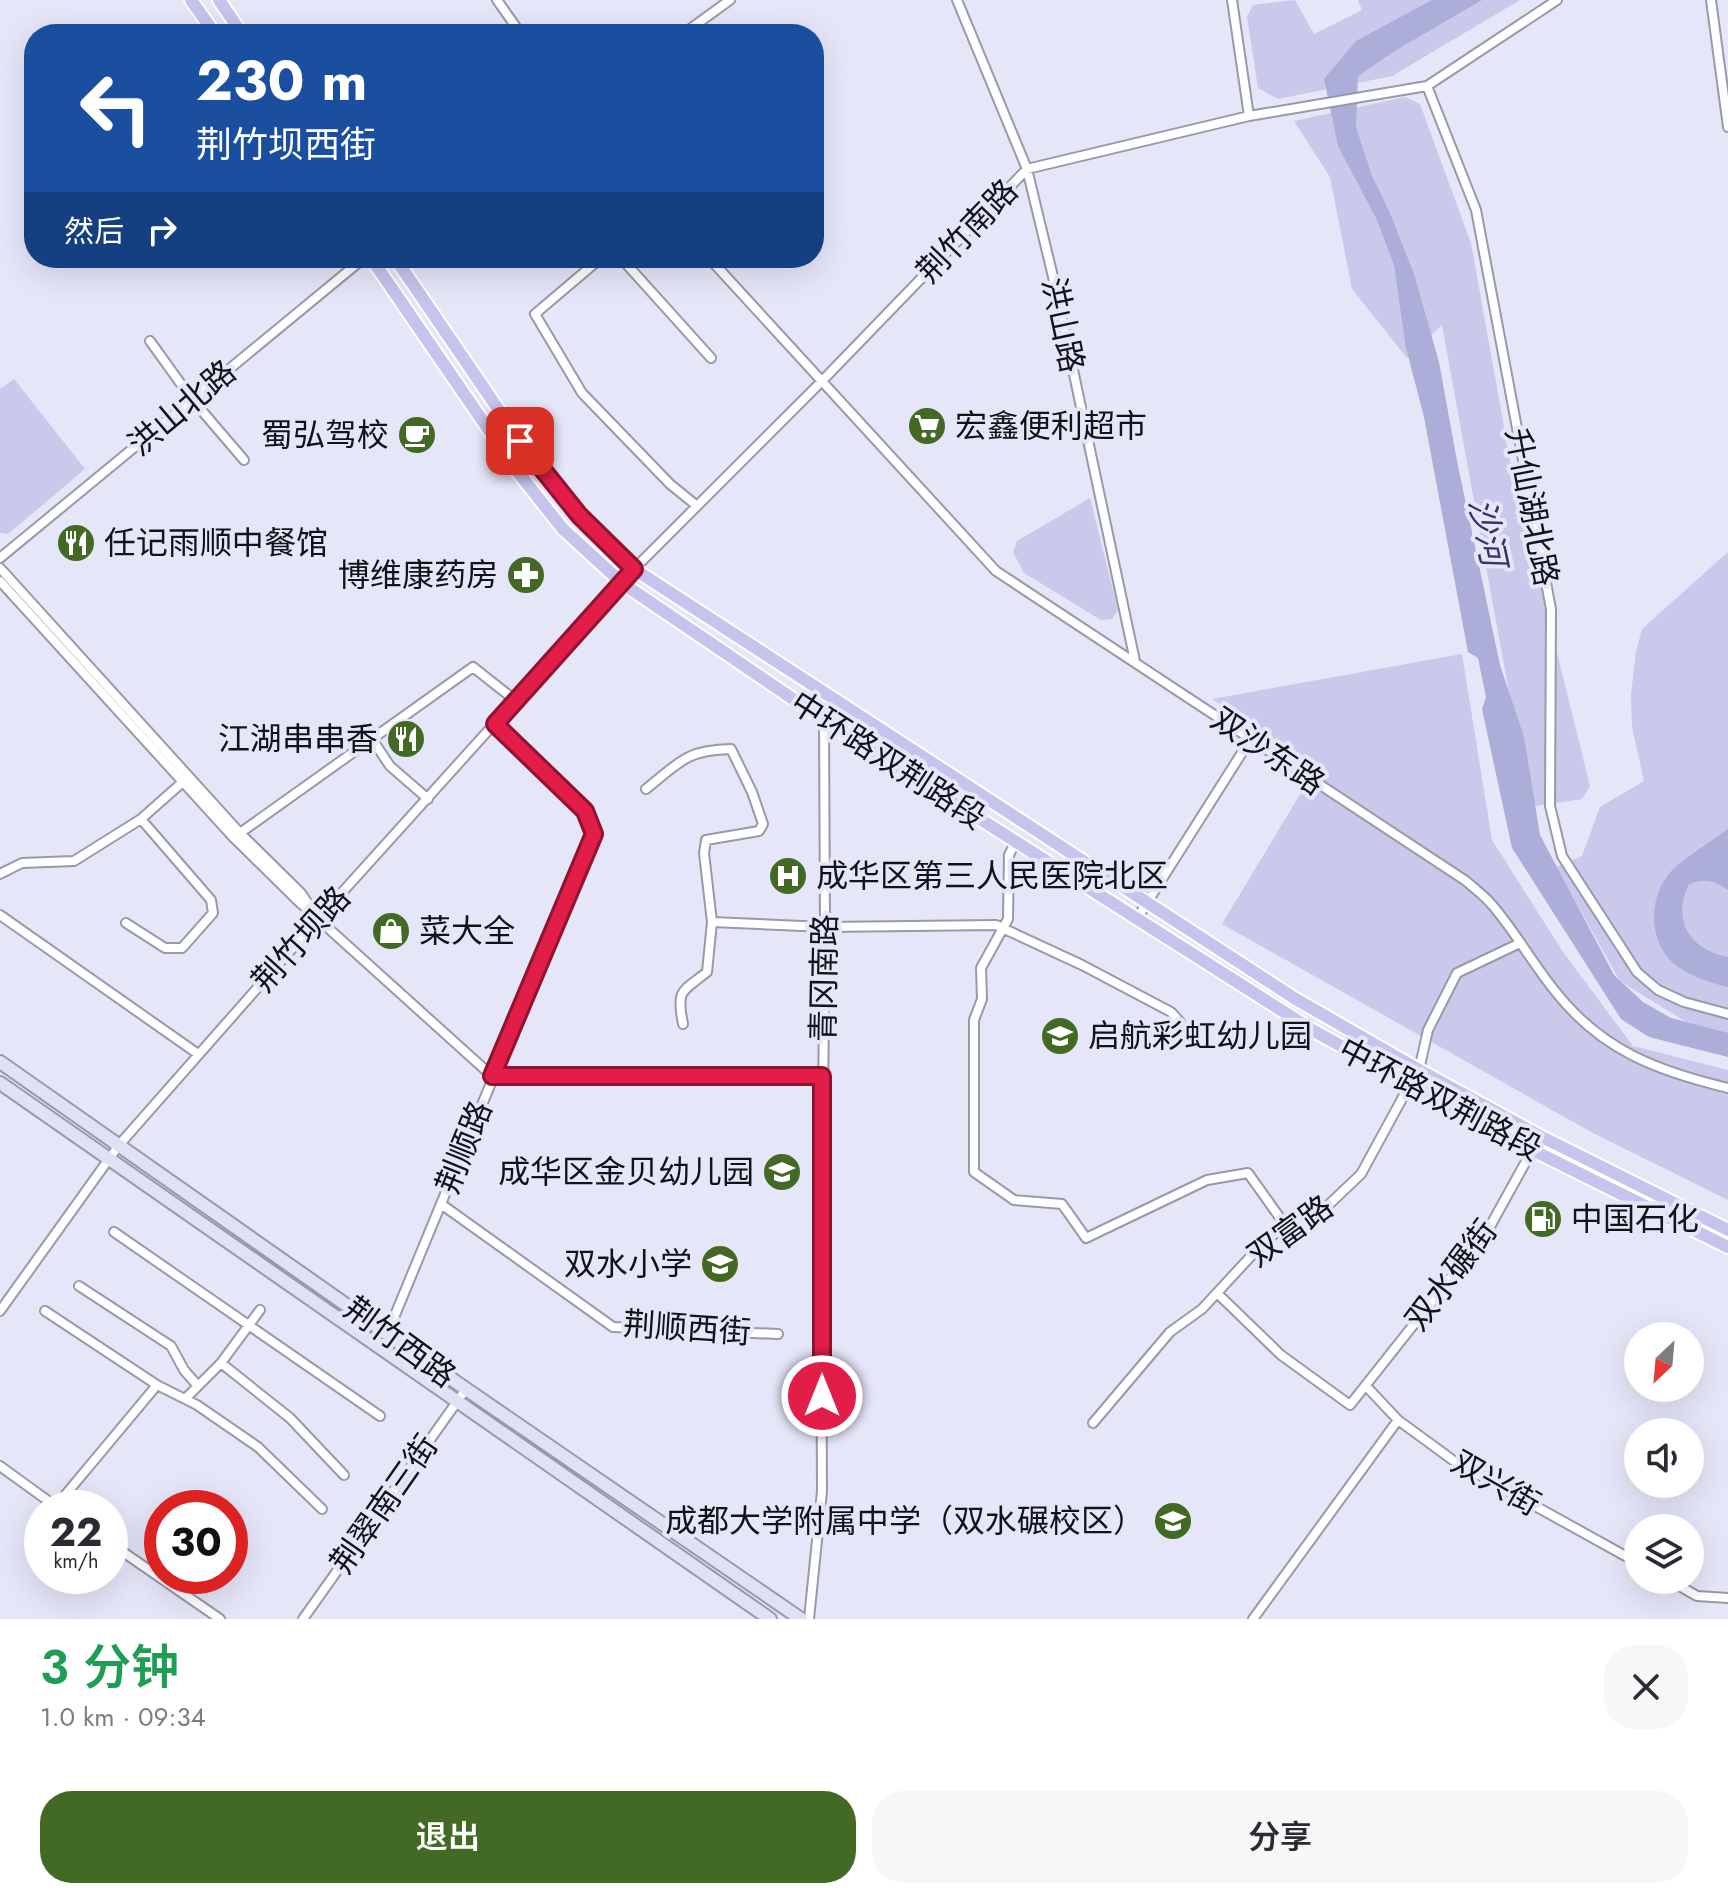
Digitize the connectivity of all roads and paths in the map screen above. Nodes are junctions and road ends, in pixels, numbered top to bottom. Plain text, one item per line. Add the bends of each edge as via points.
1 (191, 0) edge
2 (219, 0) edge
3 (497, 0) edge
4 (730, 0) edge
5 (957, 0) edge
6 (1232, 0) edge
7 (1557, 0) edge
8 (1711, 0) edge
9 (208, 24) edge
10 (235, 24) edge
11 (514, 24) edge
12 (697, 24) edge
13 (1427, 86) junction
14 (1249, 116) junction
15 (1728, 127) edge
16 (1027, 169) junction
17 (352, 268) edge
18 (378, 268) edge
19 (402, 268) edge
20 (589, 268) edge
21 (630, 268) edge
22 (718, 268) edge
23 (150, 341) dead end
24 (711, 358) dead end
25 (822, 381) junction
26 (191, 398) junction
27 (244, 460) dead end
28 (697, 506) junction
29 (0, 558) edge
30 (0, 568) edge
31 (634, 569) junction
32 (0, 581) edge
33 (622, 583) junction
34 (1135, 661) junction
35 (516, 701) junction
36 (824, 720) junction
37 (495, 724) junction
38 (372, 739) junction
39 (1250, 740) junction
40 (186, 779) junction
41 (646, 789) dead end
42 (428, 799) junction
43 (141, 819) junction
44 (240, 833) junction
45 (1016, 841) junction
46 (0, 874) edge
47 (1146, 902) junction
48 (0, 915) edge
49 (319, 918) junction
50 (1136, 920) junction
51 (712, 922) junction
52 (126, 923) dead end
53 (825, 927) junction
54 (1004, 928) junction
55 (1520, 943) junction
56 (1728, 1014) edge
57 (1180, 1022) dead end
58 (683, 1024) dead end
59 (198, 1054) junction
60 (0, 1062) edge
61 (1419, 1070) junction
62 (492, 1076) junction
63 (822, 1076) junction
64 (0, 1083) edge
65 (1409, 1086) junction
66 (1728, 1088) edge
67 (1540, 1136) junction
68 (119, 1145) junction
69 (1533, 1150) junction
70 (109, 1159) junction
71 (441, 1204) junction
72 (1728, 1230) edge
73 (114, 1232) dead end
74 (1290, 1232) junction
75 (1728, 1247) edge
76 (79, 1286) dead end
77 (1217, 1293) junction
78 (260, 1310) dead end
79 (0, 1311) edge
80 (45, 1311) dead end
81 (249, 1325) junction
82 (388, 1332) junction
83 (778, 1334) dead end
84 (221, 1363) junction
85 (157, 1385) junction
86 (198, 1386) junction
87 (1366, 1386) junction
88 (466, 1389) junction
89 (185, 1399) junction
90 (457, 1401) junction
91 (1350, 1405) joint
92 (380, 1416) dead end
93 (1398, 1420) junction
94 (1093, 1423) dead end
95 (0, 1466) edge
96 (344, 1475) dead end
97 (34, 1490) edge
98 (72, 1490) edge
99 (322, 1509) dead end
100 (128, 1555) edge
101 (1624, 1555) edge
102 (1694, 1594) edge
103 (1728, 1598) edge
104 (220, 1619) edge
105 (303, 1619) edge
106 (770, 1619) edge
107 (801, 1619) edge
108 (809, 1619) edge
109 (1253, 1619) edge

1 - 9 main road
2 - 10 main road
3 - 11 street
4 - 12 street
5 - 16 street, 洪山路
6 - 14 street
7 - 13 street
8 - 15 street
13 - 14 street, 荆竹南路
13 - 56 street, 升仙湖北路 via 1476,210 1551,609 1550,806 1562,856 1637,972 1658,990
14 - 16 street, 荆竹南路
16 - 25 street, 荆竹南路
16 - 34 street, 洪山路
17 - 26 street, 洪山北路
18 - 33 main road, 中环路双荆路段 via 517,471 563,529
19 - 31 main road, 中环路双荆路段 via 520,441 579,515
20 - 28 street via 535,314 582,393
21 - 24 street
22 - 25 street, 双沙东路
23 - 26 street
25 - 28 street, 荆竹南路
25 - 34 street, 双沙东路 via 996,571
26 - 27 street
26 - 29 street, 洪山北路
28 - 31 street, 荆竹南路
30 - 40 street
31 - 33 street, 荆竹南路
31 - 47 main road, 中环路双荆路段
32 - 40 street
33 - 35 street, 荆竹坝路
33 - 36 main road, 中环路双荆路段
34 - 39 street, 双沙东路
35 - 37 street, 荆竹坝路
35 - 38 street via 473,667
36 - 45 main road, 中环路双荆路段
36 - 53 street, 青冈南路
37 - 42 street, 荆竹坝路
37 - 62 street, 荆顺路 via 585,811 594,834
38 - 42 street via 390,766
38 - 44 street
39 - 47 street
39 - 55 street, 双沙东路 via 1466,881 1492,904
40 - 43 street
40 - 44 street
40 - 49 street via 233,837
41 - 51 street via 690,754 731,749 763,824 759,831 706,840
42 - 49 street, 荆竹坝路
43 - 46 street via 74,861 22,863
43 - 52 street via 211,900 213,913 182,948 165,948
44 - 49 street
45 - 50 main road, 中环路双荆路段
45 - 54 street via 1009,855
47 - 50 street
47 - 61 main road, 中环路双荆路段 via 1294,998
48 - 59 street
49 - 59 street, 荆竹坝路
49 - 62 street
50 - 65 main road, 中环路双荆路段
51 - 53 street
51 - 58 street via 707,972 685,987 678,1000
53 - 54 street
53 - 63 street, 青冈南路
54 - 57 street via 1171,1012
54 - 74 street via 981,968 982,999 974,1020 974,1172 1014,1200 1062,1204 1086,1238 1207,1180 1248,1173
55 - 61 street via 1457,973 1428,1030
55 - 66 street, 双沙东路 via 1577,1017 1605,1041 1643,1063
59 - 68 street, 荆竹坝路
60 - 68 main road, 荆竹西路
61 - 67 main road, 中环路双荆路段
62 - 63 street
62 - 71 street, 荆顺路
63 - 108 street, 青冈南路 via 822,1491
64 - 70 main road, 荆竹西路
65 - 69 main road, 中环路双荆路段
65 - 74 street, 双富路 via 1361,1174 1300,1232
67 - 69 street, 双水碾街
67 - 72 main road, 中环路双荆路段
68 - 70 street, 荆竹坝路
68 - 82 main road, 荆竹西路
69 - 75 main road, 中环路双荆路段
69 - 87 street, 双水碾街 via 1487,1232
70 - 79 street, 荆竹坝路
70 - 90 main road, 荆竹西路
71 - 82 street, 荆顺路
71 - 83 street, 荆顺西街 via 613,1327
73 - 81 street
74 - 77 street, 双富路 via 1277,1232 1264,1242
76 - 86 street via 171,1346
77 - 91 street, 双富路 via 1281,1355
77 - 94 street, 双富路 via 1170,1332
78 - 81 street
80 - 85 street
81 - 84 street
81 - 92 street
82 - 88 main road, 荆竹西路
84 - 86 street
84 - 96 street via 290,1418
85 - 89 street
85 - 98 street
86 - 89 street
87 - 91 street, 双水碾街
87 - 93 street, 双兴街
88 - 90 street, 荆翠南三街
88 - 107 main road, 荆竹西路
89 - 99 street via 258,1447
90 - 105 street, 荆翠南三街
90 - 106 main road, 荆竹西路
93 - 101 street, 双兴街 via 1454,1461
93 - 109 street
95 - 97 street
100 - 104 street
102 - 103 street

